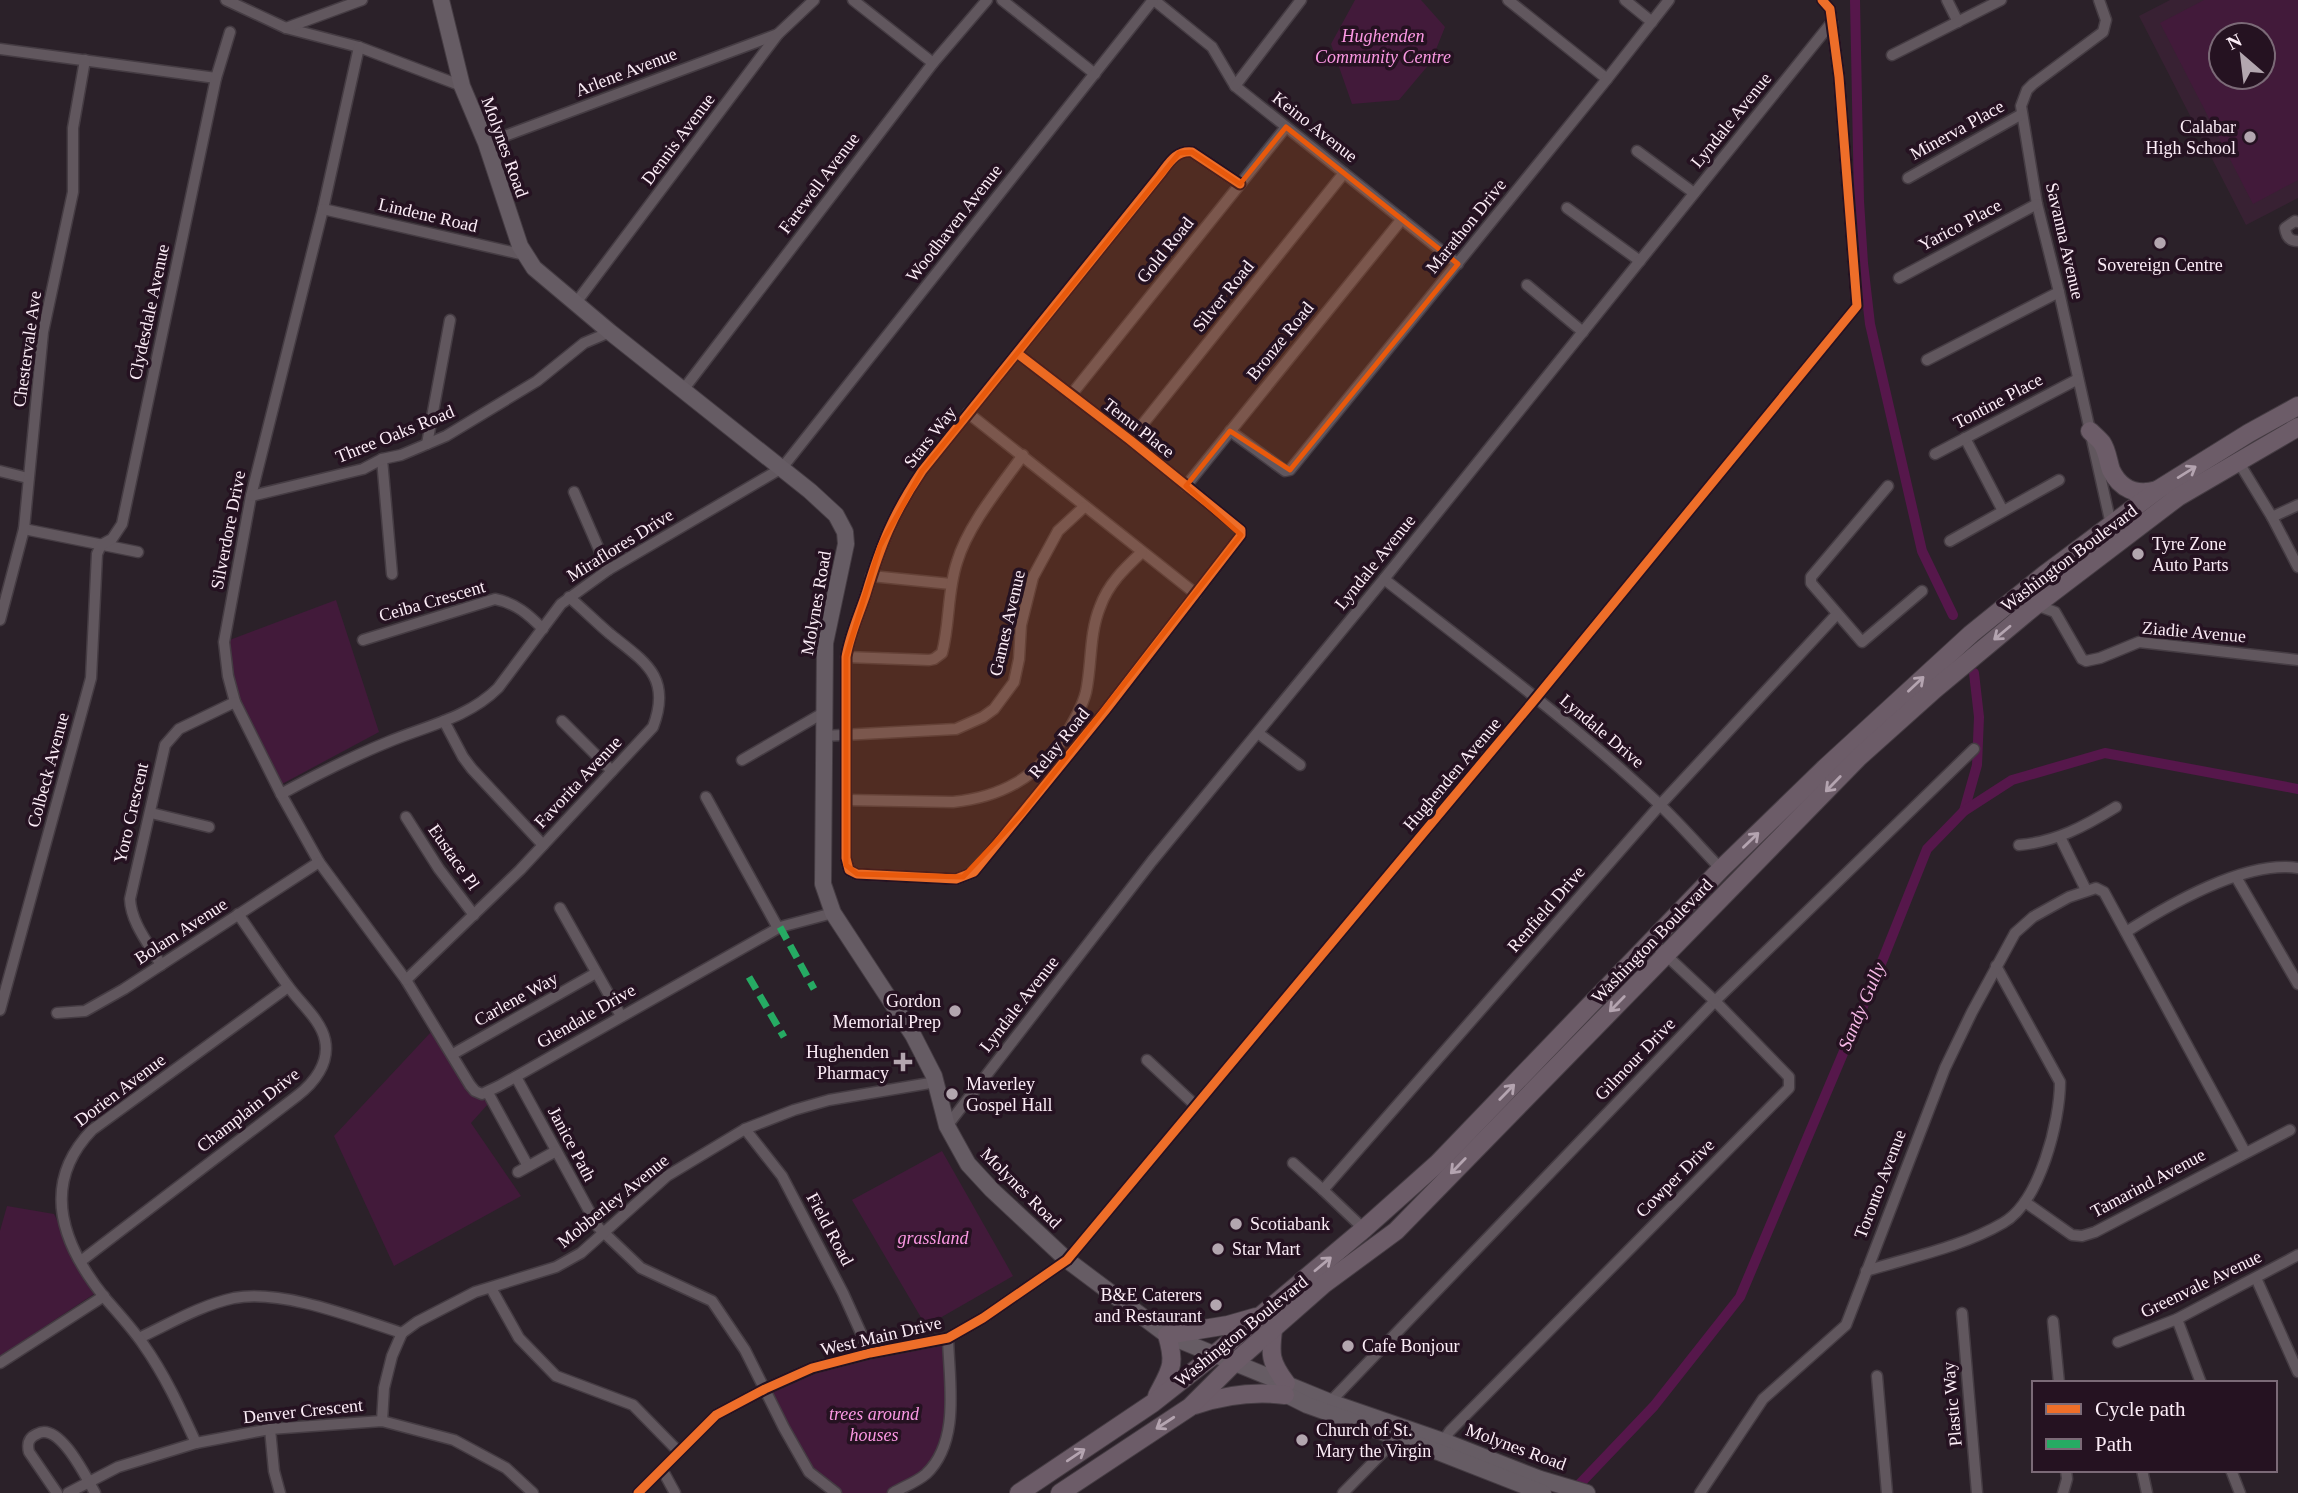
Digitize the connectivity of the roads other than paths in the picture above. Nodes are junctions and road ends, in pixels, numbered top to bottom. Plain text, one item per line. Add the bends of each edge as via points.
1 (226, 0) edge
2 (362, 0) edge
3 (441, 0) edge
4 (814, 0) edge
5 (853, 0) edge
6 (986, 0) edge
7 (1002, 0) edge
8 (1154, 0) edge
9 (1301, 0) edge
10 (1508, 0) edge
11 (1625, 0) edge
12 (1669, 0) edge
13 (1822, 0) edge
14 (1947, 0) edge
15 (2001, 0) edge
16 (2099, 0) edge
17 (1652, 22) junction
18 (1832, 22) junction
19 (1958, 22) junction
20 (286, 28) junction
21 (230, 32) dead end
22 (778, 34) junction
23 (359, 47) junction
24 (0, 49) edge
25 (1892, 55) dead end
26 (85, 60) junction
27 (933, 64) junction
28 (1095, 75) junction
29 (216, 78) junction
30 (1607, 79) junction
31 (462, 86) junction
32 (1235, 86) junction
33 (2022, 114) junction
34 (1286, 127) junction
35 (486, 143) junction
36 (1637, 151) dead end
37 (1344, 173) junction
38 (1908, 178) dead end
39 (1240, 184) junction
40 (1694, 194) junction
41 (2037, 204) junction
42 (1567, 208) dead end
43 (323, 209) junction
44 (1402, 219) junction
45 (2298, 222) edge
46 (2298, 241) edge
47 (525, 255) junction
48 (1640, 261) junction
49 (1458, 264) junction
50 (1899, 278) dead end
51 (1527, 285) dead end
52 (2060, 292) junction
53 (575, 304) junction
54 (450, 320) dead end
55 (1583, 331) junction
56 (610, 332) junction
57 (1017, 353) junction
58 (1927, 360) dead end
59 (2078, 379) junction
60 (683, 390) junction
61 (1071, 395) junction
62 (2298, 407) edge
63 (968, 413) junction
64 (2298, 427) edge
65 (1230, 431) junction
66 (2090, 431) junction
67 (1965, 438) junction
68 (1130, 440) junction
69 (427, 444) junction
70 (1935, 454) dead end
71 (1023, 455) junction
72 (382, 460) junction
73 (2238, 461) junction
74 (782, 468) junction
75 (0, 471) edge
76 (28, 478) junction
77 (2059, 480) dead end
78 (1186, 486) junction
79 (1888, 486) dead end
80 (2159, 489) junction
81 (574, 492) dead end
82 (251, 496) junction
83 (2298, 505) edge
84 (1084, 507) junction
85 (2003, 511) junction
86 (2272, 517) junction
87 (2112, 526) junction
88 (24, 529) junction
89 (1241, 530) joint
90 (1951, 541) dead end
91 (101, 545) junction
92 (2114, 546) junction
93 (138, 552) dead end
94 (1142, 552) junction
95 (2298, 567) edge
96 (608, 570) junction
97 (392, 574) dead end
98 (871, 576) junction
99 (1384, 579) junction
100 (951, 584) junction
101 (1922, 591) dead end
102 (1196, 594) junction
103 (569, 597) junction
104 (2036, 605) junction
105 (1837, 614) junction
106 (0, 620) edge
107 (543, 629) junction
108 (363, 640) dead end
109 (846, 657) junction
110 (2298, 660) edge
111 (1536, 698) junction
112 (1084, 700) junction
113 (235, 702) junction
114 (1105, 711) junction
115 (823, 713) junction
116 (444, 721) junction
117 (562, 721) dead end
118 (1258, 733) junction
119 (846, 735) junction
120 (823, 736) junction
121 (1974, 749) dead end
122 (742, 760) dead end
123 (1300, 765) dead end
124 (612, 771) junction
125 (1023, 780) junction
126 (1041, 790) junction
127 (281, 794) junction
128 (706, 797) dead end
129 (848, 800) junction
130 (1660, 805) junction
131 (2116, 807) dead end
132 (151, 813) junction
133 (406, 817) dead end
134 (209, 827) dead end
135 (2060, 837) junction
136 (543, 845) junction
137 (2019, 845) dead end
138 (318, 862) junction
139 (1721, 869) junction
140 (2298, 869) edge
141 (849, 870) joint
142 (2236, 877) junction
143 (2086, 890) junction
144 (560, 908) dead end
145 (833, 913) junction
146 (238, 914) junction
147 (474, 915) junction
148 (778, 928) junction
149 (2126, 932) junction
150 (1651, 941) junction
151 (1665, 955) junction
152 (161, 965) junction
153 (1996, 966) junction
154 (597, 974) junction
155 (406, 980) junction
156 (2298, 984) edge
157 (288, 987) junction
158 (1715, 1001) junction
159 (1, 1004) edge
160 (57, 1013) dead end
161 (621, 1016) junction
162 (453, 1054) junction
163 (1147, 1060) dead end
164 (516, 1077) junction
165 (936, 1082) junction
166 (488, 1093) junction
167 (1195, 1105) junction
168 (947, 1126) junction
169 (745, 1129) junction
170 (2290, 1130) dead end
171 (556, 1151) junction
172 (2245, 1152) junction
173 (1293, 1163) dead end
174 (528, 1166) junction
175 (518, 1172) dead end
176 (1323, 1190) junction
177 (2025, 1202) junction
178 (601, 1229) junction
179 (1364, 1229) junction
180 (2298, 1255) edge
181 (1067, 1259) junction
182 (81, 1261) junction
183 (1866, 1271) junction
184 (2256, 1278) junction
185 (491, 1288) junction
186 (103, 1296) junction
187 (1266, 1313) junction
188 (1962, 1313) dead end
189 (2177, 1319) junction
190 (2053, 1321) dead end
191 (1273, 1330) junction
192 (402, 1334) junction
193 (1167, 1335) junction
194 (139, 1338) junction
195 (948, 1338) junction
196 (2118, 1342) dead end
197 (870, 1353) junction
198 (1214, 1355) junction
199 (0, 1363) edge
200 (1234, 1363) junction
201 (2298, 1372) edge
202 (1877, 1376) dead end
203 (2059, 1381) edge
204 (2201, 1381) edge
205 (765, 1389) junction
206 (1285, 1389) junction
207 (1330, 1402) junction
208 (1153, 1403) junction
209 (1190, 1407) junction
210 (382, 1421) junction
211 (270, 1429) junction
212 (1397, 1438) junction
213 (1443, 1441) junction
214 (196, 1443) junction
215 (679, 1452) junction
216 (663, 1471) junction
217 (2066, 1472) edge
218 (2142, 1472) edge
219 (2232, 1472) edge
220 (89, 1481) junction
221 (1539, 1487) edge
222 (57, 1493) edge
223 (68, 1493) edge
224 (95, 1493) edge
225 (280, 1493) edge
226 (533, 1493) edge
227 (638, 1493) edge
228 (675, 1493) edge
229 (836, 1493) edge
230 (893, 1493) edge
231 (1019, 1493) edge
232 (1060, 1493) edge
233 (1343, 1493) edge
234 (1587, 1493) edge
235 (1700, 1493) edge
236 (1887, 1493) edge
237 (1977, 1493) edge
238 (2063, 1493) edge
239 (2147, 1493) edge
240 (2240, 1493) edge

1 - 20 street, Molynes Road
2 - 20 street
3 - 31 main road
4 - 22 street, Dennis Avenue
5 - 27 street
6 - 27 street, Farewell Avenue
7 - 28 street
8 - 28 street, Woodhaven Avenue
8 - 32 street via 1212,47
9 - 32 street
10 - 30 street
11 - 17 street
12 - 17 street, Marathon Drive
13 - 18 street via 1830,9
14 - 19 street
15 - 19 street
16 - 33 street via 2106,20 2103,33 2027,90
17 - 30 street, Marathon Drive
18 - 40 street, Lyndale Avenue
18 - 111 street, Hughenden Avenue via 1857,306
19 - 25 street
20 - 23 street, Molynes Road
21 - 29 street, Clydesdale Avenue
22 - 35 street, Arlene Avenue
22 - 53 street, Dennis Avenue
23 - 31 street, Molynes Road
23 - 43 street, Silverdore Drive
24 - 26 street
26 - 29 street
26 - 76 street, Chestervale Ave via 73,128 73,192 43,332
27 - 60 street, Farewell Avenue
28 - 74 street, Woodhaven Avenue
29 - 91 street, Clydesdale Avenue via 122,524 112,539
30 - 49 street, Marathon Drive
31 - 35 main road, Molynes Road
32 - 34 street, Keino Avenue
33 - 38 street, Minerva Place
33 - 41 street, Savanna Avenue
34 - 37 street, Keino Avenue
34 - 39 street, Gold Road
35 - 47 main road, Molynes Road
36 - 40 street
37 - 44 street, Keino Avenue
37 - 68 street, Silver Road
39 - 57 street, Stars Way via 1192,152 1179,153
39 - 61 street, Gold Road
40 - 48 street, Lyndale Avenue
41 - 50 street, Yarico Place
41 - 52 street, Savanna Avenue
42 - 48 street
43 - 47 street, Lindene Road
43 - 82 street, Silverdore Drive
44 - 49 street, Keino Avenue
44 - 65 street, Bronze Road
45 - 46 street via 2285,228 2290,240
47 - 53 main road, Molynes Road
48 - 55 street, Lyndale Avenue
49 - 65 street, Marathon Drive via 1287,471
51 - 55 street
52 - 58 street
52 - 59 street, Savanna Avenue
53 - 56 main road, Molynes Road
54 - 69 street
55 - 99 street, Lyndale Avenue
56 - 60 main road, Molynes Road
56 - 69 street, Three Oaks Road via 584,343 511,398
57 - 61 street, Temu Place
57 - 63 street, Stars Way
59 - 66 street, Savanna Avenue
59 - 67 street, Tontine Place
60 - 74 main road, Molynes Road
61 - 68 street, Temu Place
80 -> 62 highway, Washington Boulevard
63 - 71 street
63 - 98 street, Stars Way via 904,499 880,546
64 - 73 highway, Washington Boulevard
65 - 78 street, Bronze Road
66 - 80 highway via 2102,443 2120,485 2147,493
66 - 87 street, Savanna Avenue
67 - 70 street, Tontine Place
67 - 85 street
68 - 78 street, Temu Place
69 - 72 street, Three Oaks Road
71 - 84 street
71 - 100 street via 969,535
72 - 82 street, Three Oaks Road via 337,477
72 - 97 street
73 - 86 street
73 - 92 highway, Washington Boulevard via 2178,497
74 - 96 street, Miraflores Drive
74 - 115 main road, Molynes Road via 836,515 845,532 825,643
75 - 76 street
76 - 88 street, Chestervale Ave
77 - 85 street
78 - 89 street, Temu Place
79 - 105 street via 1811,577
80 - 87 highway, Washington Boulevard
81 - 96 street
82 - 113 street, Silverdore Drive via 224,642
83 - 86 street
84 - 94 street
84 - 119 street, Games Avenue via 1058,531 1033,577 1014,682 994,709 956,729
85 - 90 street
86 - 95 street
87 - 92 street, Savanna Avenue
139 -> 87 highway, Washington Boulevard via 1958,646
88 - 91 street
88 - 106 street, Chestervale Ave
89 - 102 street, Relay Road
91 - 93 street
91 - 159 street, Colbeck Avenue via 91,678
92 - 104 highway, Washington Boulevard
94 - 102 street
94 - 112 street via 1120,573 1100,606
96 - 103 street, Miraflores Drive
98 - 100 street
98 - 109 street, Stars Way
99 - 111 street, Lyndale Drive
99 - 118 street, Lyndale Avenue
100 - 109 street via 939,657
101 - 105 street via 1864,642
102 - 114 street, Relay Road
103 - 107 street, Miraflores Drive
103 - 124 street, Favorita Avenue via 653,670 658,682 661,695 653,727
104 - 110 street, Ziadie Avenue via 2055,612 2086,661 2139,642
104 -> 151 highway, Washington Boulevard via 1859,757
105 - 130 street, Renfield Drive
107 - 108 street, Ceiba Crescent via 527,613 495,600
107 - 116 street, Miraflores Drive via 486,700
109 - 119 street, Stars Way
111 - 130 street, Lyndale Drive
111 - 167 street, Hughenden Avenue
112 - 114 street
112 - 125 street via 1058,746
113 - 127 street, Silverdore Drive
113 - 132 street, Yoro Crescent via 170,737
114 - 126 street, Relay Road
115 - 120 main road, Molynes Road
115 - 122 street
116 - 127 street, Miraflores Drive via 366,751
116 - 136 street via 468,763
117 - 124 street
118 - 123 street
118 - 168 street, Lyndale Avenue via 1152,861
119 - 120 street, Games Avenue
119 - 129 street, Stars Way
120 - 145 main road, Molynes Road via 822,871
121 - 158 street, Gilmour Drive
124 - 136 street, Favorita Avenue
125 - 126 street
125 - 129 street via 994,794 961,801
126 - 141 street, Relay Road via 970,875 956,879
127 - 138 street, Silverdore Drive
128 - 148 street
129 - 141 street, Stars Way
130 - 139 street, Lyndale Drive
130 - 176 street, Renfield Drive
131 - 135 street
132 - 134 street
132 - 152 street, Yoro Crescent via 130,910
133 - 147 street, Eustace Pl
135 - 137 street
135 - 143 street
136 - 147 street, Favorita Avenue
138 - 146 street, Bolam Avenue
138 - 155 street, Silverdore Drive
139 - 150 highway, Washington Boulevard
140 - 142 street via 2267,867
142 - 149 street via 2180,901
142 - 156 street
143 - 149 street via 2104,892
143 - 153 street, Toronto Avenue via 2033,917 2015,933
144 - 154 street
145 - 148 street, Glendale Drive
145 - 165 main road, Molynes Road via 913,1035
146 - 152 street, Bolam Avenue
146 - 157 street, Champlain Drive
147 - 155 street, Favorita Avenue
148 - 161 street, Glendale Drive
149 - 172 street
150 - 151 street, Cowper Drive
179 -> 150 highway, Washington Boulevard via 1438,1163
151 - 158 street, Cowper Drive
151 -> 191 highway, Washington Boulevard via 1396,1231 1324,1284
152 - 160 street, Bolam Avenue via 85,1011
153 - 177 street via 2060,1082 2047,1157
153 - 183 street, Toronto Avenue via 1945,1068
154 - 161 street
154 - 162 street, Carlene Way
155 - 162 street
157 - 182 street, Dorien Avenue via 81,1141 67,1166 61,1206 65,1228
157 - 182 street, Champlain Drive via 325,1040 323,1063 311,1085
158 - 207 street, Gilmour Drive
158 - 213 street, Cowper Drive via 1789,1077 1789,1088
161 - 164 street, Glendale Drive
162 - 166 street via 475,1091
163 - 167 street
164 - 166 street, Glendale Drive
164 - 171 street, Janice Path
165 - 168 main road, Molynes Road
165 - 169 street, Mobberley Avenue via 829,1100
166 - 174 street
167 - 181 street, Hughenden Avenue
168 - 181 main road, Molynes Road via 968,1164
169 - 178 street, Mobberley Avenue via 667,1176
169 - 197 street, Field Road via 782,1176
170 - 172 street, Tamarind Avenue
171 - 174 street
171 - 178 street, Janice Path
172 - 177 street, Tamarind Avenue via 2082,1236 2072,1235
173 - 176 street
174 - 175 street
176 - 179 street
177 - 183 street via 2006,1222 1949,1246
178 - 185 street, Mobberley Avenue via 580,1253 556,1267
178 - 205 street, Janice Path via 641,1268 712,1301
187 -> 179 highway, Washington Boulevard
180 - 184 street, Greenvale Avenue
181 - 193 main road, Molynes Road
181 - 195 street, West Main Drive
182 - 186 street, Dorien Avenue
183 - 235 street, Toronto Avenue via 1846,1325 1763,1399
184 - 189 street, Greenvale Avenue
184 - 201 street
185 - 192 street, Mobberley Avenue via 445,1306
185 - 215 street via 519,1338 556,1376 633,1405
186 - 194 street, Dorien Avenue
186 - 199 street
187 - 193 highway
187 - 198 highway, Washington Boulevard
188 - 237 street, Plastic Way
189 - 196 street, Greenvale Avenue
189 - 204 street
190 - 203 street
191 - 200 highway, Washington Boulevard
191 - 206 highway via 1270,1355
192 - 194 street via 313,1305 258,1296 210,1305
192 - 210 street via 384,1388
193 - 198 main road, Molynes Road
193 - 208 highway via 1174,1356
194 - 214 street, Dorien Avenue via 159,1367
195 - 197 street, West Main Drive
195 - 230 street via 950,1424 939,1457 925,1475
197 - 205 street, West Main Drive via 812,1368
198 - 200 main road, Molynes Road
198 - 208 highway, Washington Boulevard
200 - 206 main road, Molynes Road
200 - 209 highway, Washington Boulevard
202 - 236 street
205 - 215 street, West Main Drive via 716,1415
205 - 229 street, Janice Path via 809,1472
206 - 207 main road, Molynes Road
206 - 209 highway via 1233,1395
206 - 212 main road, Molynes Road
207 - 213 main road, Molynes Road
231 -> 208 highway, Washington Boulevard
209 -> 232 highway, Washington Boulevard
210 - 211 street, Denver Crescent
210 - 226 street, Denver Crescent via 454,1440 506,1468
211 - 214 street, Denver Crescent
211 - 225 street
212 - 221 main road, Molynes Road
212 - 233 street
213 - 221 main road, Molynes Road
214 - 220 street, Denver Crescent
215 - 216 street, West Main Drive
216 - 227 street, West Main Drive
216 - 228 street
217 - 238 street
218 - 239 street
219 - 240 street
220 - 222 street via 62,1441 41,1432 27,1445
220 - 223 street, Denver Crescent
220 - 224 street
221 - 234 main road, Molynes Road

